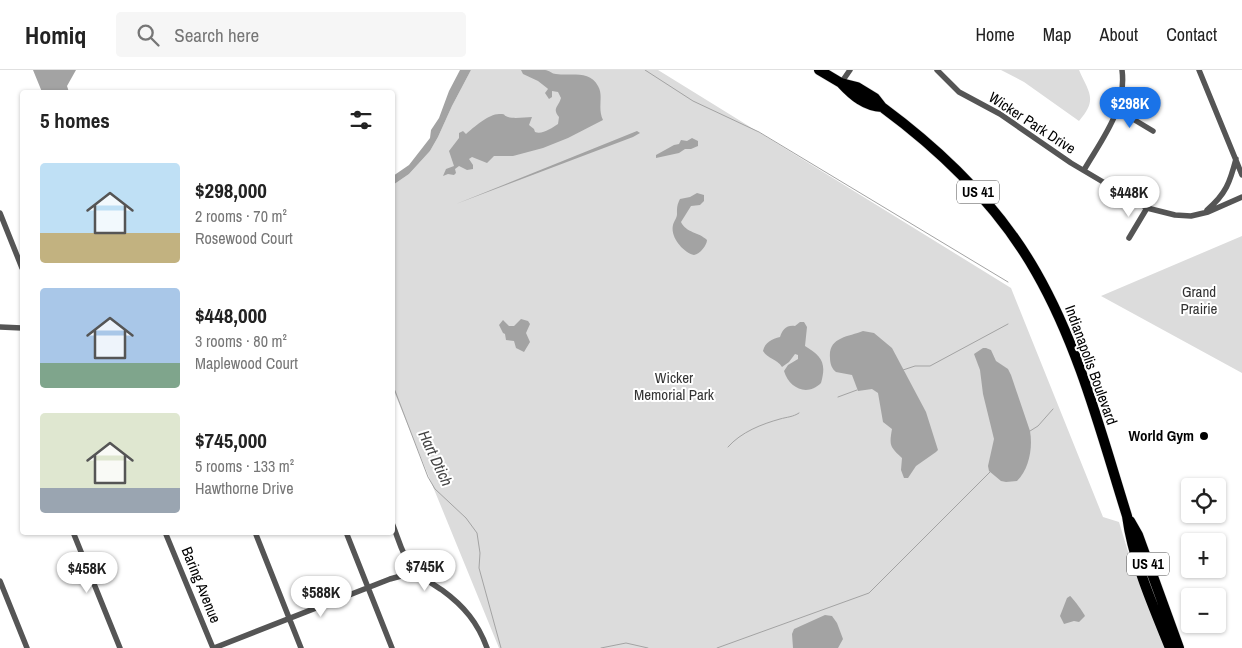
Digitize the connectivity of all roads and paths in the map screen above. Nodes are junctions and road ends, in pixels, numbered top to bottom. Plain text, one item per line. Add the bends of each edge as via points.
1 (819, 70) edge
2 (850, 70) edge
3 (937, 70) edge
4 (1122, 70) edge
5 (1199, 70) edge
6 (841, 83) junction
7 (1118, 110) junction
8 (1153, 131) dead end
9 (1236, 158) junction
10 (1084, 170) junction
11 (1242, 175) edge
12 (1242, 197) edge
13 (1147, 208) junction
14 (0, 213) edge
15 (1204, 213) junction
16 (1129, 238) dead end
17 (20, 263) edge
18 (0, 327) edge
19 (20, 328) edge
20 (1127, 516) junction
21 (395, 530) edge
22 (75, 535) edge
23 (166, 535) edge
24 (256, 535) edge
25 (347, 535) edge
26 (426, 580) junction
27 (0, 581) edge
28 (368, 587) junction
29 (290, 619) junction
30 (27, 648) edge
31 (120, 648) edge
32 (214, 648) edge
33 (302, 648) edge
34 (392, 648) edge
35 (487, 648) edge
36 (1170, 648) edge
37 (1179, 648) edge

1 - 6 highway, Indianapolis Boulevard / US 41
2 - 6 street
3 - 10 street, Wicker Park Drive via 959,92 1000,114
4 - 7 street
5 - 9 street
6 - 20 highway, Indianapolis Boulevard / US 41 via 852,95 871,106 882,107 930,144 962,175 1010,231 1036,270 1076,358
7 - 8 street
7 - 10 street
9 - 11 street
9 - 15 street via 1224,194
10 - 13 street, Wicker Park Drive
12 - 15 street, Wicker Park Drive
13 - 15 street, Wicker Park Drive via 1175,215
13 - 16 street
14 - 17 street
18 - 19 street
20 - 36 highway, Indianapolis Boulevard / US 41 via 1135,554
20 - 37 highway, Indianapolis Boulevard / US 41 via 1138,535
21 - 26 street via 407,560
22 - 31 street
23 - 32 street, Baring Avenue
24 - 29 street
25 - 28 street
26 - 28 street via 401,576
26 - 35 street via 466,610
27 - 30 street
28 - 29 street
28 - 34 street
29 - 32 street
29 - 33 street

